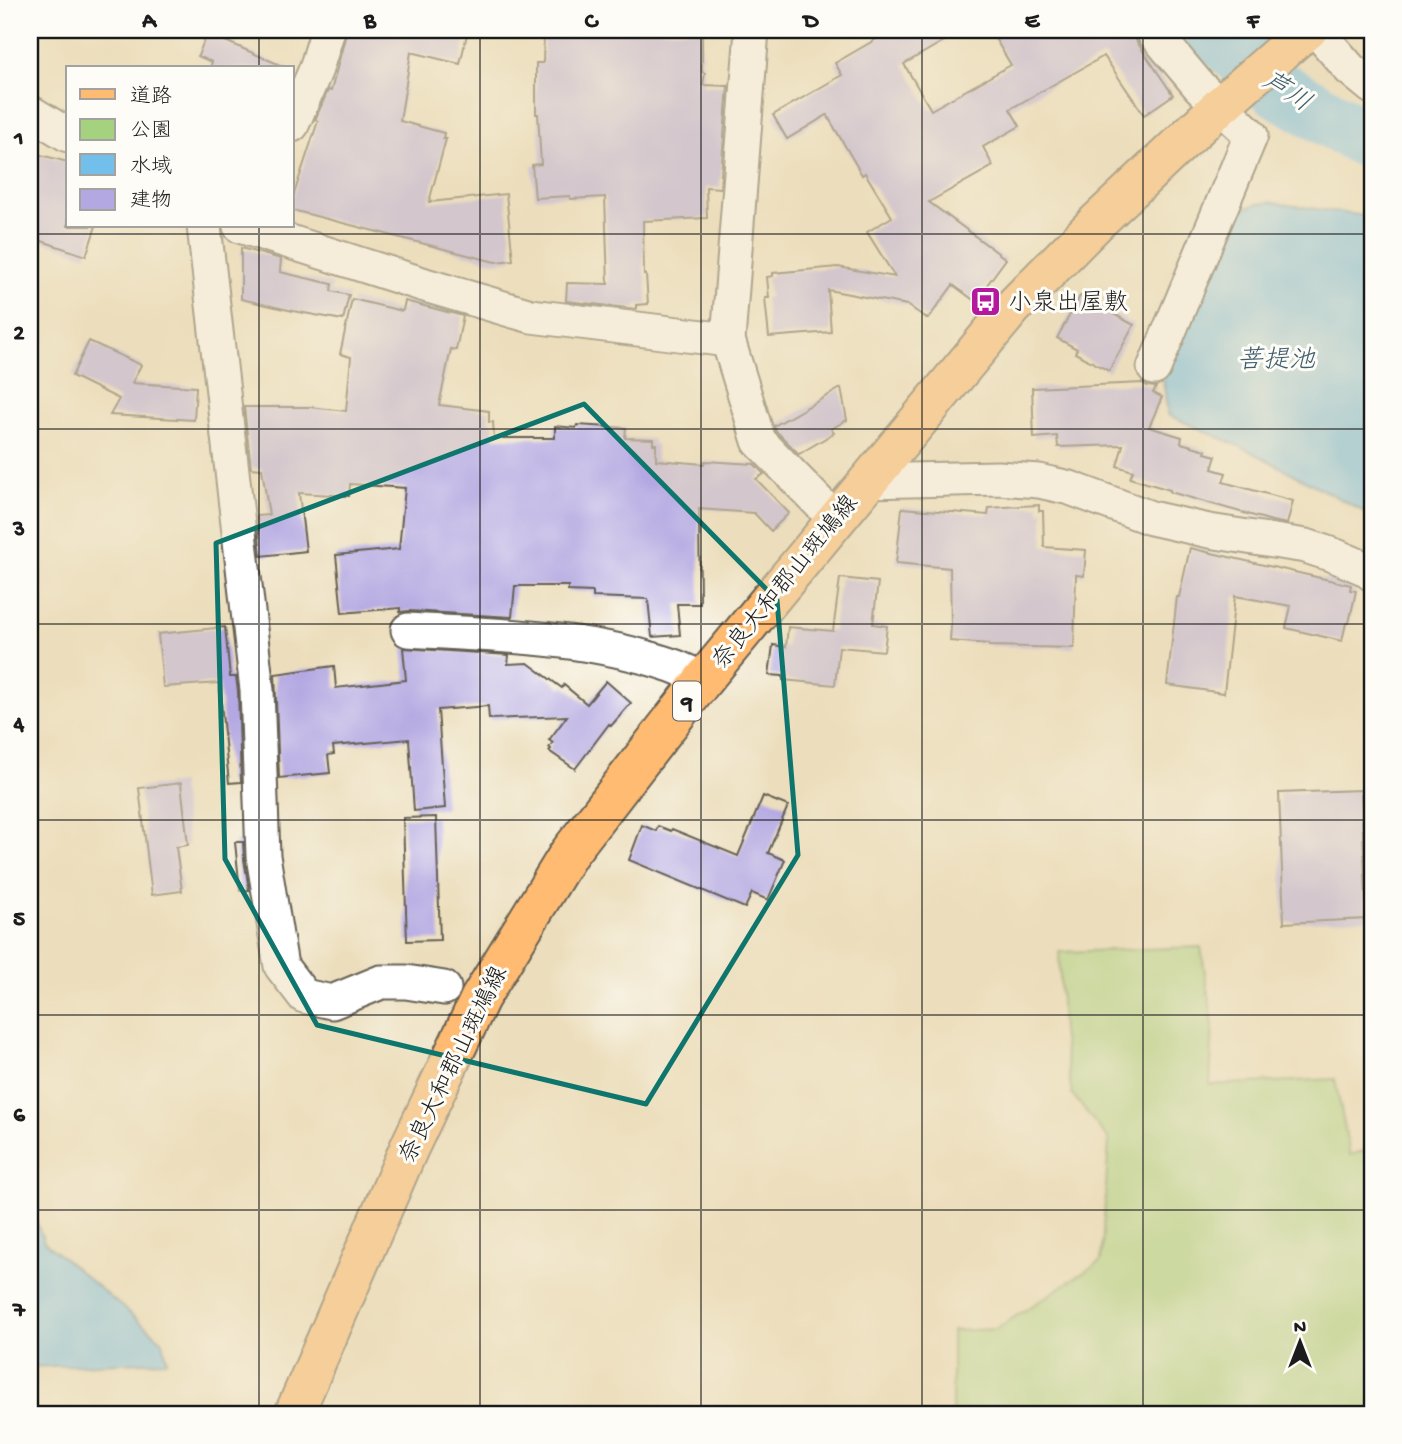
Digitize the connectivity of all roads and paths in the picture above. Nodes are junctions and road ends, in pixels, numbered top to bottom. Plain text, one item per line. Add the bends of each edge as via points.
1 (328, 30) edge
2 (752, 30) edge
3 (1152, 30) edge
4 (1306, 33) edge
5 (1372, 87) edge
6 (1226, 100) junction
7 (30, 111) edge
8 (294, 120) edge
9 (66, 134) edge
10 (204, 228) edge
11 (249, 228) edge
12 (727, 340) junction
13 (1154, 368) dead end
14 (866, 481) junction
15 (835, 519) junction
16 (1372, 574) edge
17 (408, 630) dead end
18 (703, 680) junction
19 (444, 988) dead end
20 (294, 1414) edge

1 - 8 street
2 - 12 street
3 - 6 street via 1199,86
4 - 5 street
4 - 6 main road, 奈良大和郡山斑鳩線 / 9
6 - 13 street via 1251,135
6 - 14 main road, 奈良大和郡山斑鳩線 / 9 via 1012,308
7 - 9 street
10 - 19 street via 257,690 263,856 281,966 304,996 332,1002 381,982
11 - 12 street via 531,316
12 - 15 street via 759,441
14 - 15 main road, 奈良大和郡山斑鳩線 / 9
14 - 16 street via 1039,481 1151,518 1306,546
15 - 18 main road, 奈良大和郡山斑鳩線 / 9
17 - 18 street via 542,638 619,650 687,669
18 - 20 main road, 奈良大和郡山斑鳩線 / 9 via 569,853 480,998 409,1148

